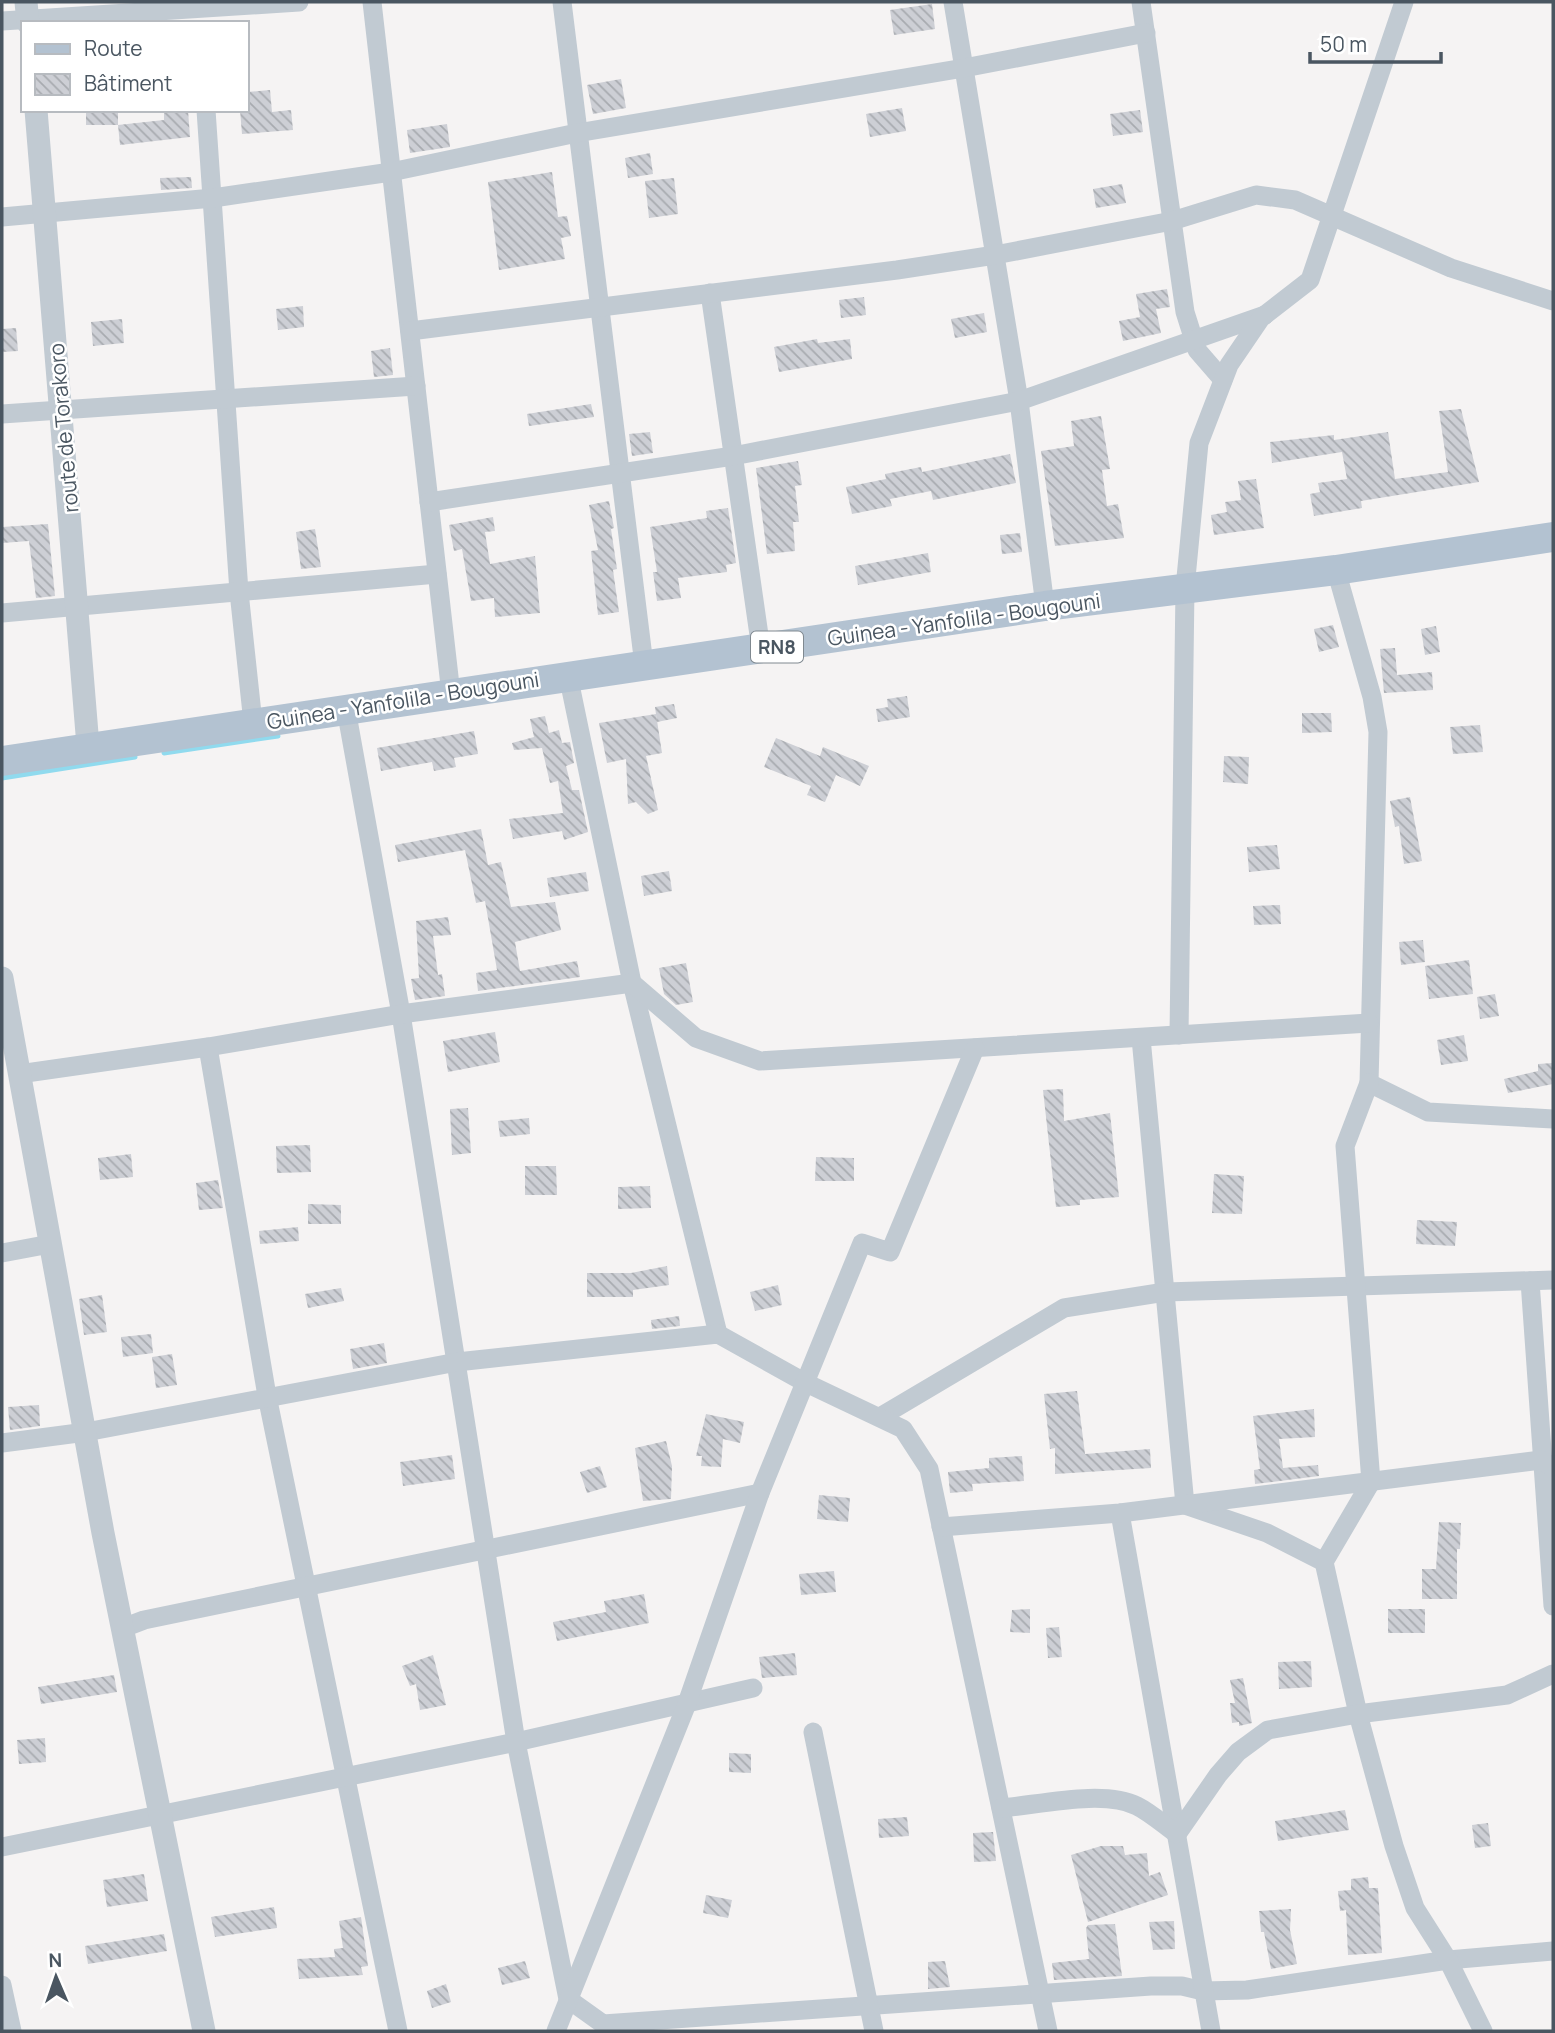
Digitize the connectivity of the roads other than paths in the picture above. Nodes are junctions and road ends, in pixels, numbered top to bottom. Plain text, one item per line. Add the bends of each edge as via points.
1 (299, 2) edge
2 (372, 2) edge
3 (562, 2) edge
4 (953, 2) edge
5 (1141, 2) edge
6 (1404, 2) edge
7 (198, 11) edge
8 (28, 15) edge
9 (2, 21) edge
10 (1146, 33) junction
11 (964, 68) junction
12 (36, 112) edge
13 (206, 112) edge
14 (577, 133) junction
15 (391, 172) junction
16 (213, 198) junction
17 (45, 213) junction
18 (1332, 215) junction
19 (2, 217) edge
20 (1172, 221) junction
21 (995, 254) junction
22 (710, 293) junction
23 (1553, 301) edge
24 (600, 307) junction
25 (1266, 314) junction
26 (410, 331) junction
27 (1194, 340) junction
28 (1223, 380) junction
29 (416, 386) junction
30 (227, 399) junction
31 (1019, 401) junction
32 (61, 410) junction
33 (2, 414) edge
34 (733, 456) junction
35 (620, 474) junction
36 (429, 502) junction
37 (1553, 537) edge
38 (1336, 570) junction
39 (436, 573) junction
40 (1185, 588) junction
41 (239, 592) junction
42 (1045, 606) junction
43 (77, 607) junction
44 (2, 613) edge
45 (761, 649) junction
46 (644, 665) junction
47 (568, 675) junction
48 (451, 694) junction
49 (346, 709) junction
50 (253, 723) junction
51 (88, 746) junction
52 (2, 761) edge
53 (2, 978) edge
54 (632, 983) junction
55 (401, 1014) junction
56 (1369, 1023) junction
57 (6, 1029) edge
58 (1179, 1035) junction
59 (1141, 1038) junction
60 (208, 1047) junction
61 (975, 1048) junction
62 (19, 1074) junction
63 (1369, 1083) junction
64 (1553, 1119) edge
65 (50, 1244) junction
66 (2, 1253) edge
67 (1553, 1280) edge
68 (1530, 1281) junction
69 (1356, 1286) junction
70 (1165, 1292) junction
71 (718, 1334) junction
72 (457, 1362) junction
73 (804, 1382) junction
74 (267, 1396) junction
75 (880, 1417) junction
76 (86, 1432) junction
77 (2, 1443) edge
78 (1547, 1463) edge
79 (1371, 1482) junction
80 (760, 1493) junction
81 (1185, 1505) junction
82 (1120, 1513) junction
83 (941, 1527) junction
84 (484, 1549) junction
85 (1324, 1562) junction
86 (305, 1585) junction
87 (1553, 1606) edge
88 (123, 1628) junction
89 (1553, 1674) edge
90 (752, 1688) dead end
91 (687, 1706) junction
92 (1358, 1714) junction
93 (813, 1732) dead end
94 (516, 1742) junction
95 (347, 1776) junction
96 (1001, 1808) junction
97 (161, 1814) junction
98 (1177, 1834) junction
99 (2, 1847) edge
100 (1553, 1951) edge
101 (1448, 1960) junction
102 (2, 1985) edge
103 (1203, 1991) junction
104 (1041, 1995) junction
105 (568, 1999) junction
106 (868, 2007) junction
107 (724, 2023) edge
108 (12, 2031) edge
109 (204, 2031) edge
110 (398, 2031) edge
111 (556, 2031) edge
112 (874, 2031) edge
113 (1048, 2031) edge
114 (1211, 2031) edge
115 (1483, 2031) edge

1 - 7 street
2 - 15 street
3 - 14 street
4 - 11 street
5 - 10 street
6 - 18 street
7 - 8 street
8 - 9 street
10 - 11 street
10 - 20 street
11 - 14 street
11 - 21 street
12 - 17 street, route de Torakoro
13 - 16 street
14 - 15 street
14 - 24 street
15 - 16 street
15 - 26 street
16 - 17 street
16 - 30 street
17 - 19 street
17 - 32 street, route de Torakoro
18 - 20 street via 1295,200 1256,195
18 - 23 street via 1451,268
18 - 25 street via 1310,280
20 - 21 street
20 - 27 street via 1185,312
21 - 22 street
21 - 31 street
22 - 24 street
22 - 34 street
24 - 26 street
24 - 35 street
25 - 27 street
25 - 28 street
26 - 29 street
27 - 28 street
27 - 31 street
28 - 40 street via 1199,443
29 - 30 street
29 - 36 street
30 - 32 street
30 - 41 street
31 - 34 street
31 - 42 street
32 - 33 street
32 - 43 street, route de Torakoro
34 - 35 street
34 - 45 street
35 - 36 street
35 - 46 street
36 - 39 street
37 - 38 main road, Guinea - Yanfolila - Bougouni / RN8
38 - 40 main road, Guinea - Yanfolila - Bougouni / RN8
38 - 56 street via 1378,732
39 - 41 street
39 - 48 street
40 - 42 main road, Guinea - Yanfolila - Bougouni / RN8
40 - 58 street
41 - 43 street
41 - 50 street
42 - 45 main road, Guinea - Yanfolila - Bougouni / RN8
43 - 44 street
43 - 51 street, route de Torakoro
45 - 46 main road, Guinea - Yanfolila - Bougouni / RN8
46 - 47 main road, Guinea - Yanfolila - Bougouni / RN8
47 - 48 main road, Guinea - Yanfolila - Bougouni / RN8
47 - 54 street
48 - 49 main road, Guinea - Yanfolila - Bougouni / RN8
49 - 50 main road, Guinea - Yanfolila - Bougouni / RN8
49 - 55 street
50 - 51 main road, Guinea - Yanfolila - Bougouni / RN8
51 - 52 main road, Guinea - Yanfolila - Bougouni / RN8
53 - 57 street
54 - 55 street
54 - 61 street via 696,1038 760,1061
54 - 71 street
55 - 60 street
55 - 72 street
56 - 58 street
56 - 63 street
57 - 62 street
58 - 59 street
59 - 61 street
59 - 70 street
60 - 62 street
60 - 74 street
61 - 73 street via 890,1252 862,1243
62 - 65 street
63 - 64 street via 1428,1112
63 - 69 street via 1345,1146
65 - 66 street
65 - 76 street
67 - 68 street
68 - 69 street
68 - 78 street
69 - 70 street
69 - 79 street
70 - 75 street via 1064,1308
70 - 81 street
71 - 72 street
71 - 73 street
72 - 74 street
72 - 84 street
73 - 75 street
73 - 80 street
74 - 76 street
74 - 86 street
75 - 83 street via 903,1429 929,1469
76 - 77 street
76 - 88 street
78 - 79 street
78 - 87 street
79 - 81 street
79 - 85 street
80 - 84 street
80 - 91 street
81 - 82 street
81 - 85 street via 1267,1534
82 - 83 street
82 - 98 street
83 - 96 street
84 - 86 street
84 - 94 street
85 - 92 street
86 - 88 street via 144,1619
86 - 95 street
88 - 97 street
89 - 92 street via 1507,1695
90 - 91 street
91 - 94 street
91 - 105 street
92 - 98 street via 1268,1730 1238,1752
92 - 101 street via 1415,1908
93 - 106 street
94 - 95 street
94 - 105 street
95 - 97 street
95 - 110 street
96 - 98 street via 1118,1800 1136,1806
96 - 104 street
97 - 99 street
97 - 109 street
98 - 103 street
100 - 101 street
101 - 103 street via 1247,1990
101 - 115 street
102 - 108 street
103 - 104 street via 1151,1986
103 - 114 street
104 - 106 street
104 - 113 street
105 - 107 street via 603,2024
105 - 111 street
106 - 107 street
106 - 112 street

